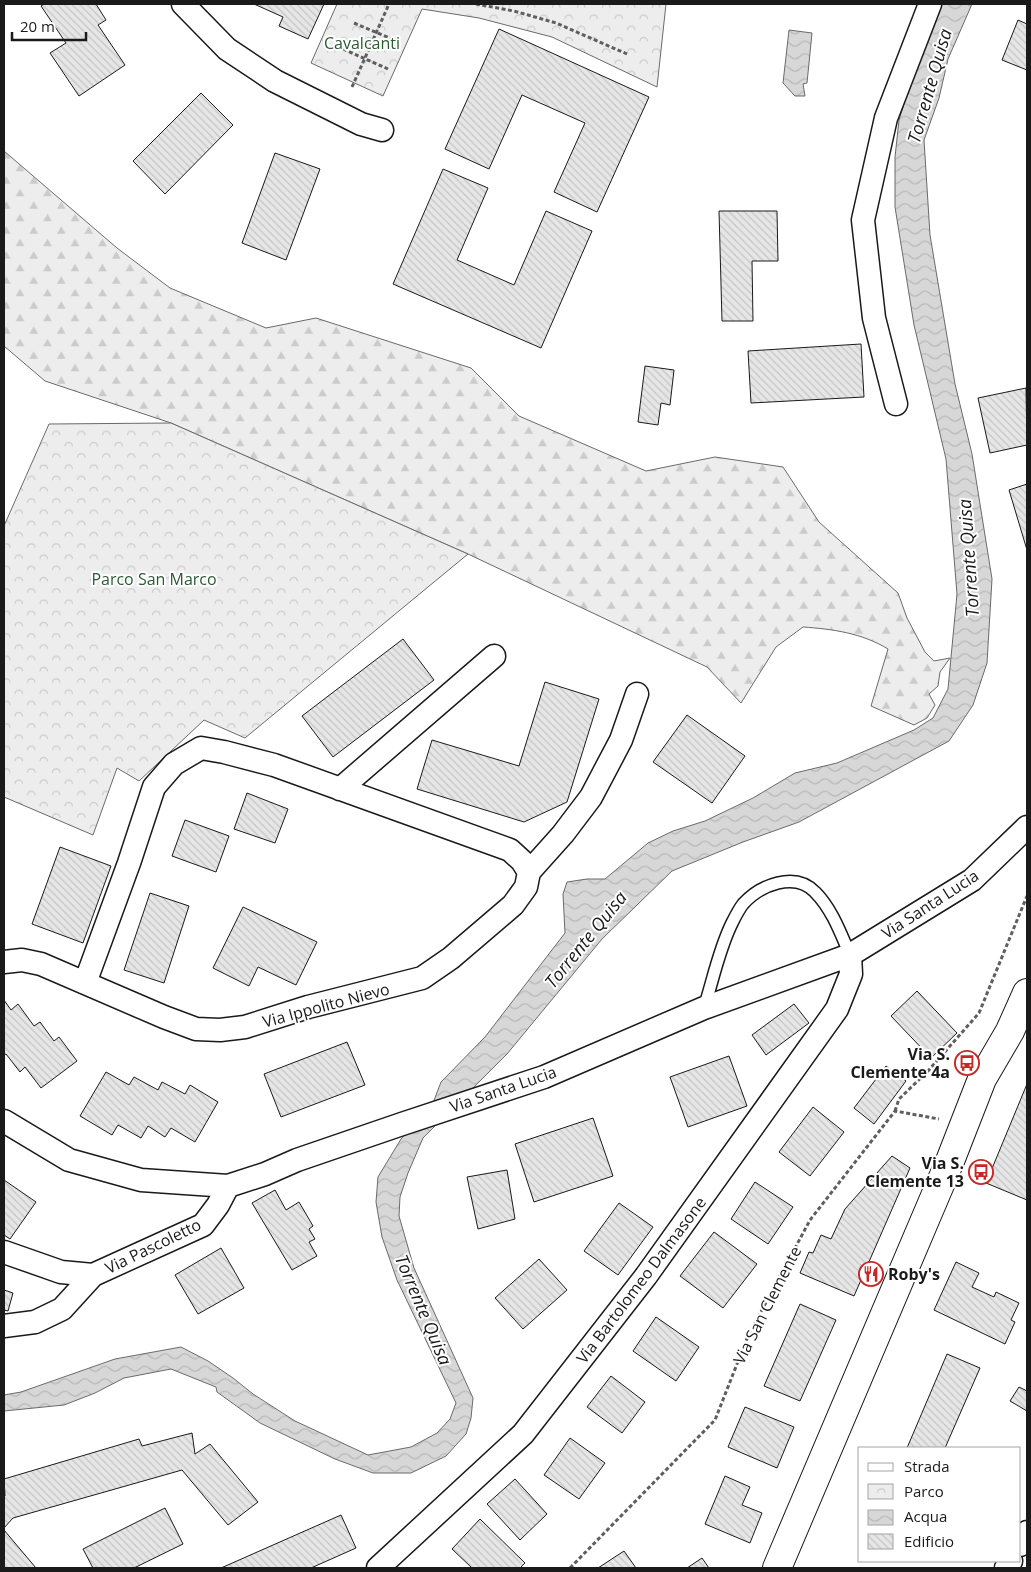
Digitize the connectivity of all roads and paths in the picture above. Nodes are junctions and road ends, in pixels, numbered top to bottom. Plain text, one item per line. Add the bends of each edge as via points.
1 (183, 4) edge
2 (388, 4) edge
3 (476, 4) edge
4 (930, 4) edge
5 (354, 23) dead end
6 (376, 32) junction
7 (399, 42) dead end
8 (343, 49) dead end
9 (627, 54) dead end
10 (365, 58) junction
11 (388, 69) dead end
12 (352, 87) dead end
13 (382, 130) dead end
14 (896, 404) dead end
15 (494, 656) dead end
16 (637, 694) dead end
17 (340, 789) junction
18 (1027, 826) edge
19 (529, 872) junction
20 (1027, 896) edge
21 (850, 955) junction
22 (4, 962) edge
23 (85, 983) junction
24 (1027, 993) edge
25 (704, 1008) junction
26 (1019, 1027) edge
27 (895, 1111) junction
28 (4, 1121) edge
29 (964, 1123) junction
30 (228, 1186) junction
31 (4, 1252) edge
32 (94, 1275) junction
33 (4, 1326) edge
34 (1027, 1532) edge
35 (1021, 1543) edge
36 (378, 1568) edge
37 (570, 1568) edge
38 (777, 1568) edge

1 - 13 street via 227,49 275,81 361,124
2 - 6 path
3 - 9 path via 556,23
4 - 14 street via 886,118 863,220 874,318
5 - 6 path
6 - 7 path
6 - 10 path
8 - 10 path
10 - 11 path
10 - 12 path
15 - 17 street
16 - 19 street, Via Ippolito Nievo via 621,740 592,797
17 - 19 street via 510,850
17 - 23 street via 274,765 202,748 174,764 154,787
18 - 21 street, Via Santa Lucia via 972,880
19 - 23 street, Via Ippolito Nievo via 526,887 513,905 451,958 422,978 245,1027 196,1029
20 - 27 path, Via San Clemente via 980,1013 899,1099
21 - 25 street, Via Santa Lucia
21 - 25 lane via 834,919 814,891 802,883 786,881 771,885 756,892 743,904 731,924
21 - 36 street, Via Bartolomeo Dalmasone via 851,974 837,1009 646,1276 523,1434
22 - 23 street, Via Ippolito Nievo via 22,960 41,964
24 - 26 street
25 - 30 street, Via Santa Lucia via 544,1077
26 - 29 street via 982,1079
27 - 29 path
27 - 37 path, Via San Clemente via 810,1220 748,1336 715,1420
28 - 30 street via 69,1160 141,1180
29 - 38 street
30 - 32 street, Via Pascoletto via 203,1225
31 - 32 street, Via Pascoletto via 61,1272
32 - 33 street via 62,1309 35,1322
34 - 35 street

